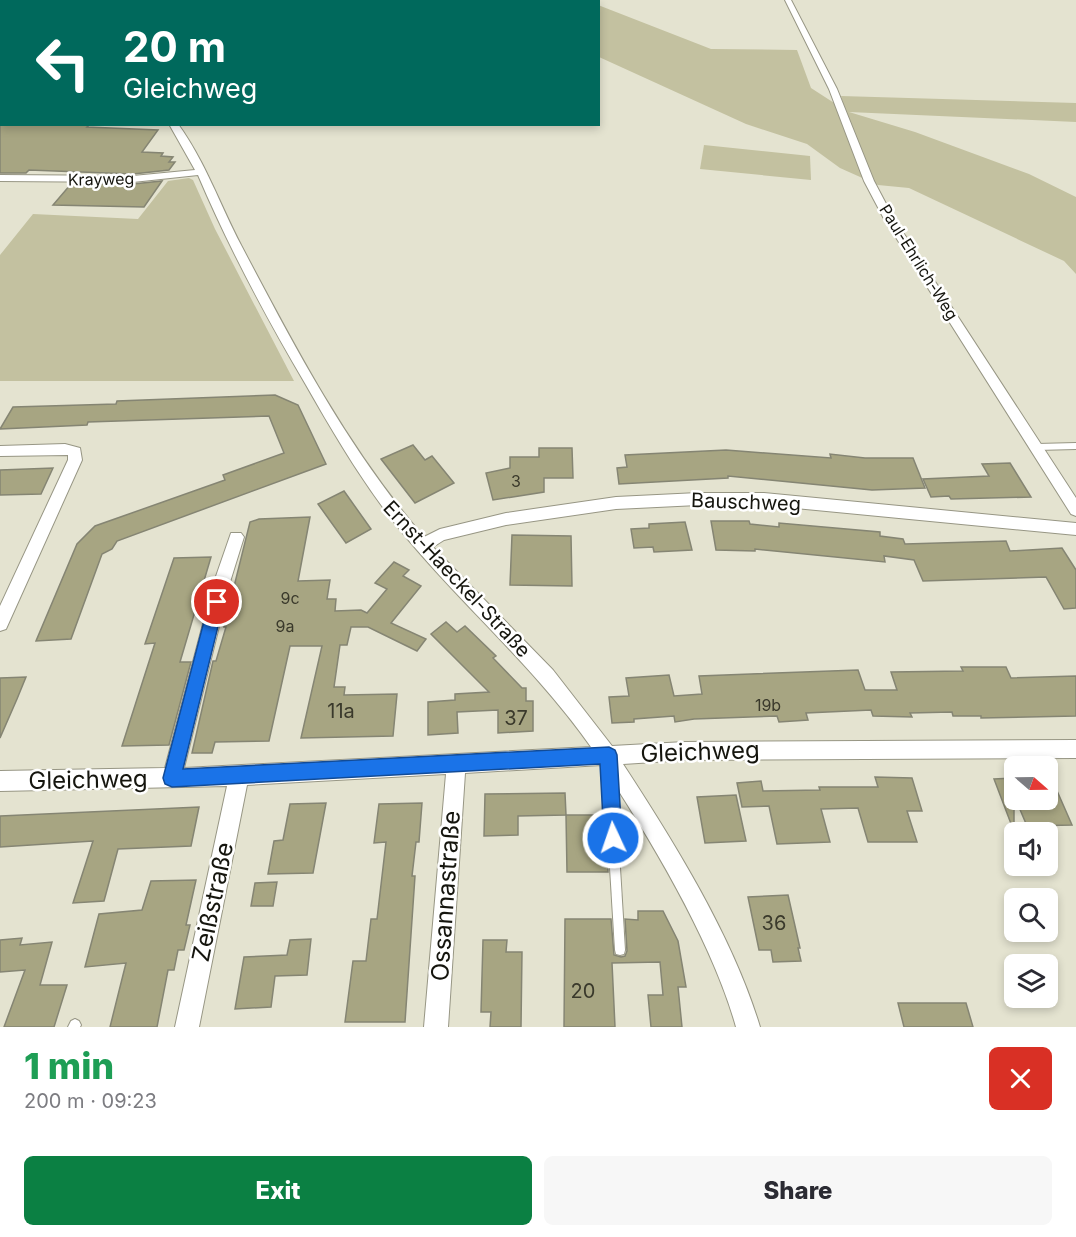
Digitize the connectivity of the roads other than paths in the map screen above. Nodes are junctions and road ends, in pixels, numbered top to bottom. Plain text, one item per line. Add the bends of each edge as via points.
1 (788, 0) edge
2 (174, 126) edge
3 (201, 172) junction
4 (0, 178) edge
5 (1076, 446) edge
6 (1037, 447) junction
7 (0, 451) edge
8 (1076, 510) edge
9 (1076, 529) edge
10 (236, 537) dead end
11 (422, 546) junction
12 (0, 624) edge
13 (1076, 749) edge
14 (609, 755) junction
15 (456, 765) junction
16 (239, 776) junction
17 (172, 778) junction
18 (0, 781) edge
19 (620, 950) dead end
20 (187, 1027) edge
21 (436, 1027) edge
22 (748, 1027) edge

1 - 6 street, Paul-Ehrlich-Weg via 833,89 869,181 888,217
2 - 3 street, Ernst-Haeckel-Straße
3 - 4 street, Krayweg via 133,179
3 - 11 street, Ernst-Haeckel-Straße via 224,224 358,462
5 - 6 lane
6 - 8 street, Paul-Ehrlich-Weg
7 - 12 street via 75,452 75,460
9 - 11 street, Bauschweg via 764,499 698,499 616,503 506,519 440,535
10 - 17 street
11 - 14 street, Ernst-Haeckel-Straße via 548,676
13 - 14 street, Gleichweg via 684,751
14 - 15 street, Gleichweg
14 - 19 lane
14 - 22 street, Ernst-Haeckel-Straße via 692,897 729,975
15 - 16 street, Gleichweg
15 - 21 street, Ossannastraße
16 - 17 street, Gleichweg
16 - 20 street, Zeißstraße
17 - 18 street, Gleichweg

